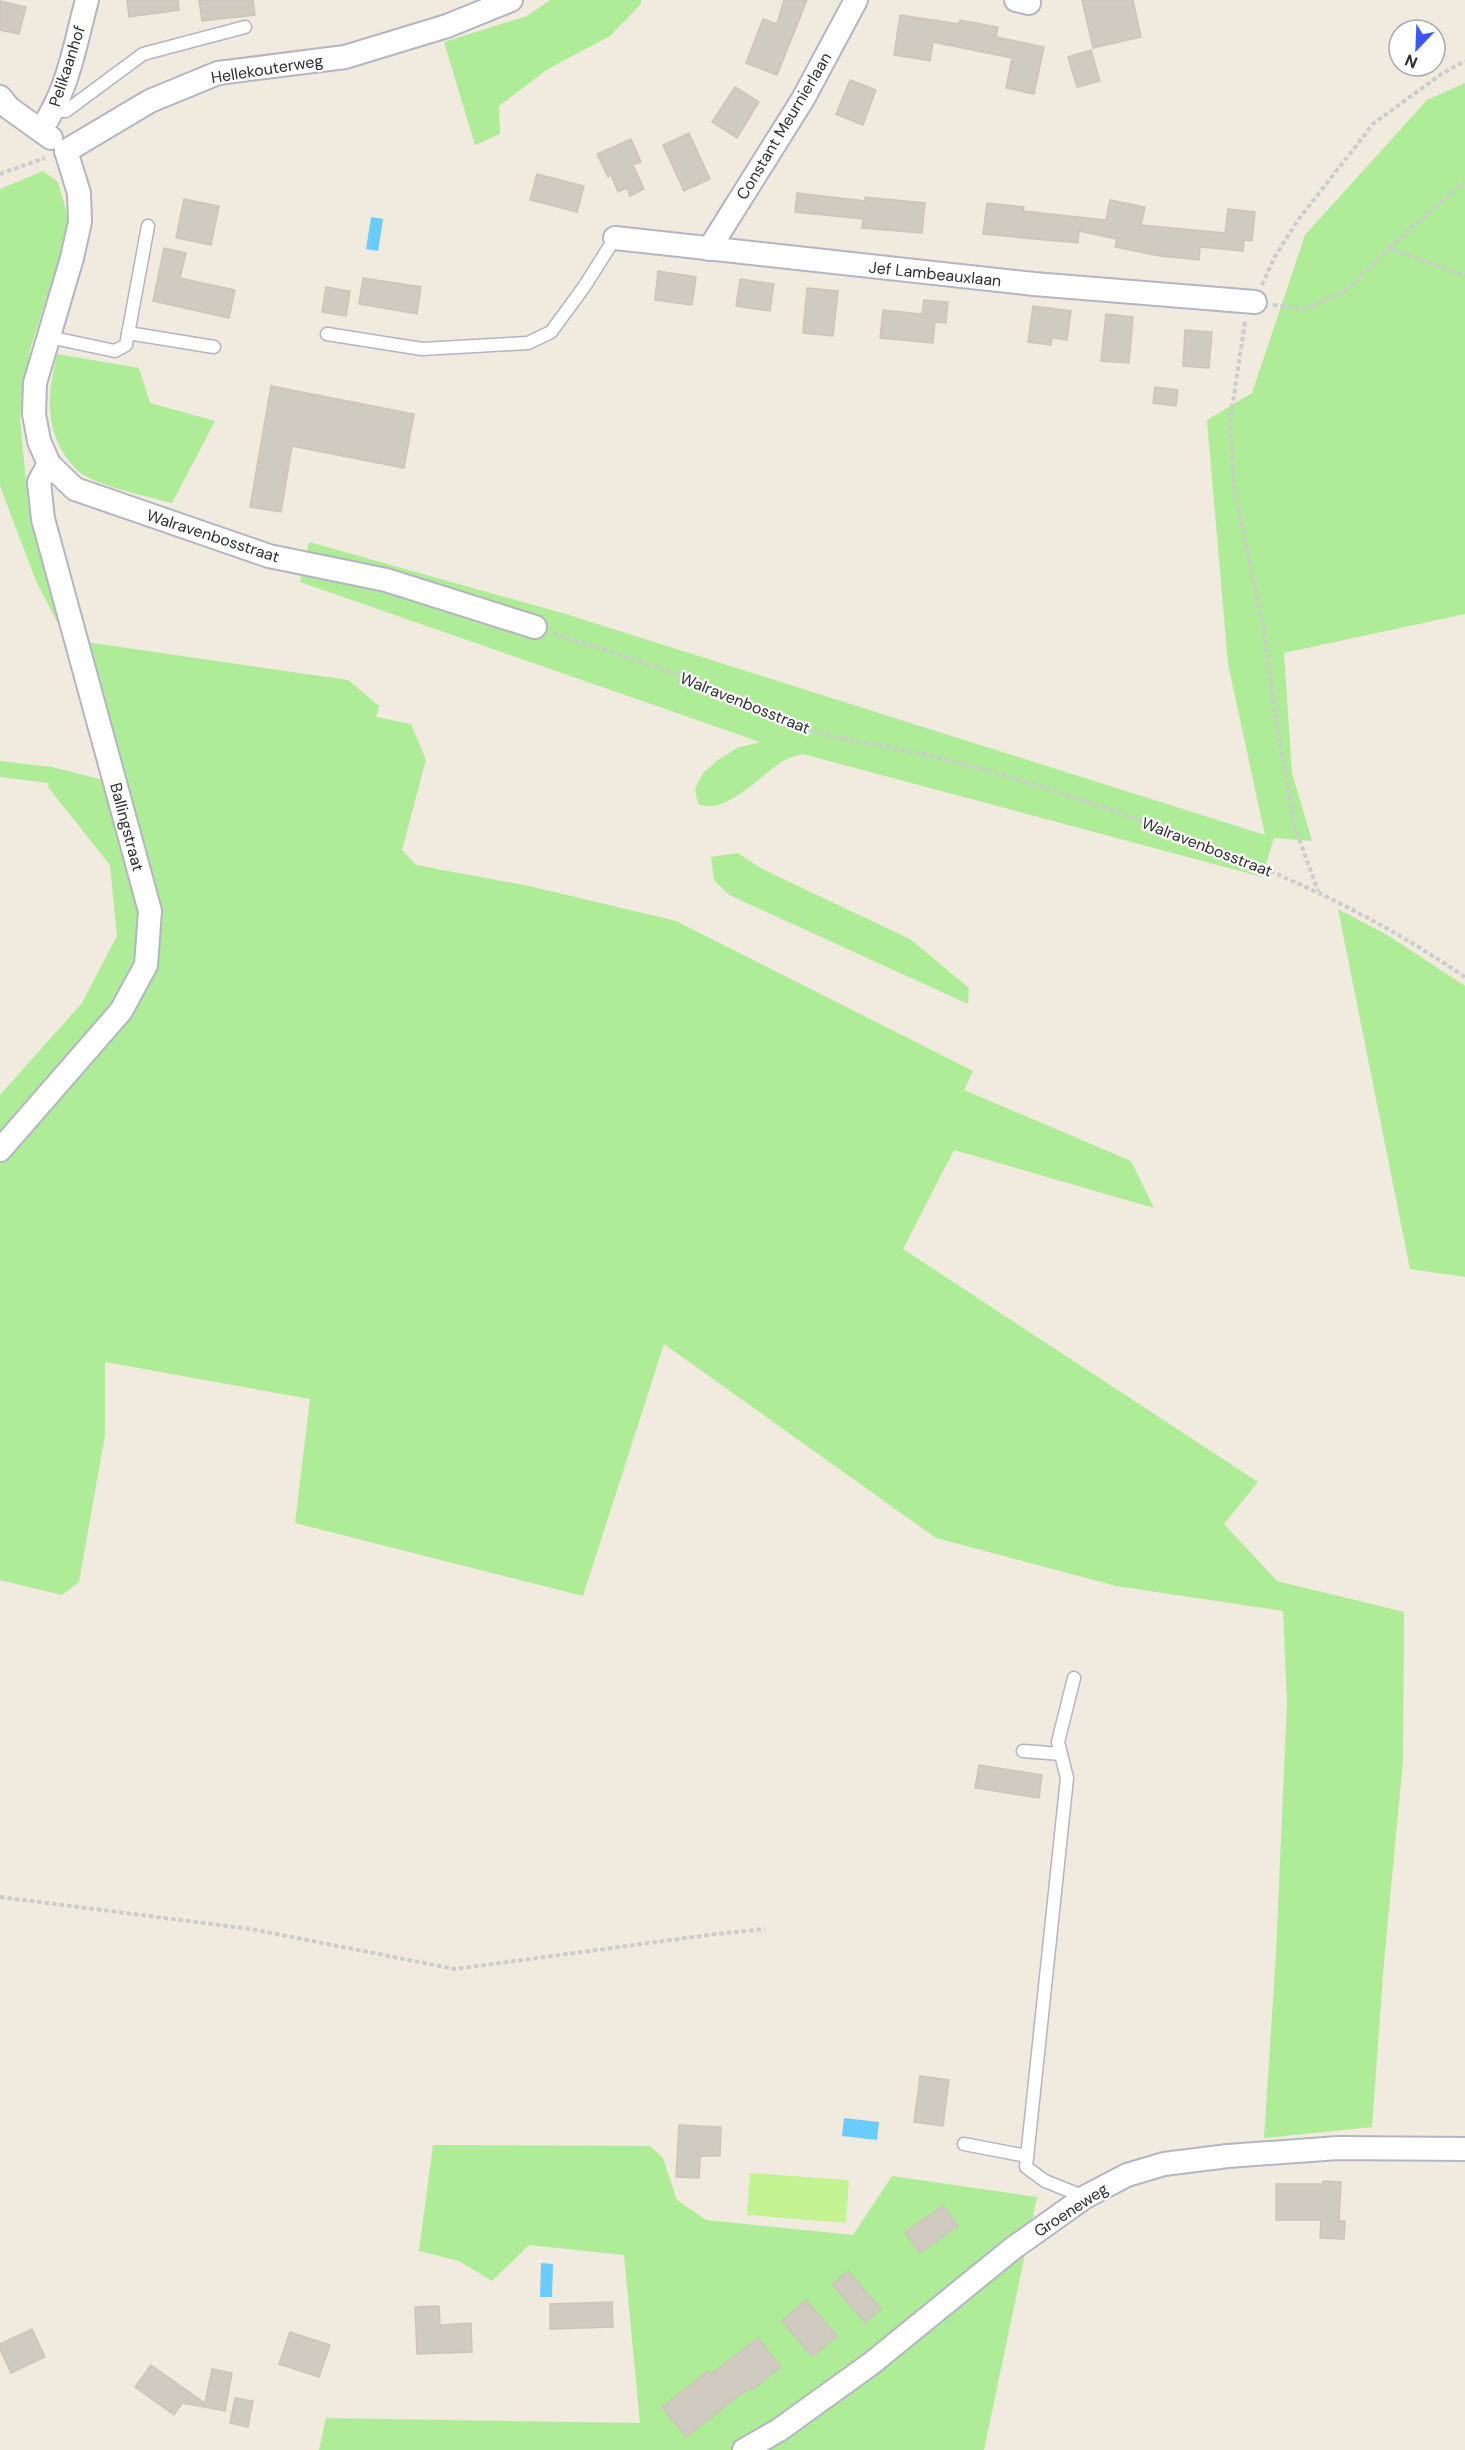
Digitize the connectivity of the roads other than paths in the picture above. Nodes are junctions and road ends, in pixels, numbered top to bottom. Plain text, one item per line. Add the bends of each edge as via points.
1 (87, 0) edge
2 (511, 0) edge
3 (856, 0) edge
4 (245, 27) dead end
5 (0, 97) edge
6 (54, 111) junction
7 (41, 129) junction
8 (66, 151) junction
9 (148, 226) dead end
10 (615, 238) joint
11 (708, 249) junction
12 (1255, 302) road end
13 (129, 333) junction
14 (327, 334) dead end
15 (49, 338) junction
16 (214, 348) dead end
17 (49, 464) junction
18 (535, 627) road end
19 (0, 1150) edge
20 (1074, 1678) dead end
21 (1023, 1751) dead end
22 (1061, 1754) junction
23 (964, 2144) dead end
24 (1465, 2149) edge
25 (1027, 2156) junction
26 (1085, 2197) junction
27 (744, 2450) edge

1 - 6 street, Pelikaanhof
2 - 8 street, Hellekouterweg via 447,26 345,57 218,74 150,101
3 - 11 street, Constant Meurnierlaan via 803,99
4 - 6 lane via 143,54 66,111
5 - 7 street via 9,108
6 - 7 street, Pelikaanhof
7 - 8 street
8 - 15 street via 79,193 80,222
9 - 13 lane
10 - 11 street, Jef Lambeauxlaan
10 - 14 lane via 551,332 528,343 422,348
11 - 12 street, Jef Lambeauxlaan via 1034,284
13 - 15 lane via 126,345 116,351
13 - 16 lane
15 - 17 street via 35,383 34,414
17 - 18 street, Walravenbosstraat via 75,489 269,556 386,580
17 - 19 street, Ballingstraat via 39,482 43,519 150,911 146,965 121,1011
20 - 22 lane via 1058,1742
21 - 22 lane
22 - 25 lane via 1067,1778
23 - 25 lane
24 - 26 street, Groeneweg via 1338,2148 1164,2164 1127,2175
25 - 26 lane via 1026,2166 1045,2181
26 - 27 street, Groeneweg via 1012,2249 872,2363 779,2430

